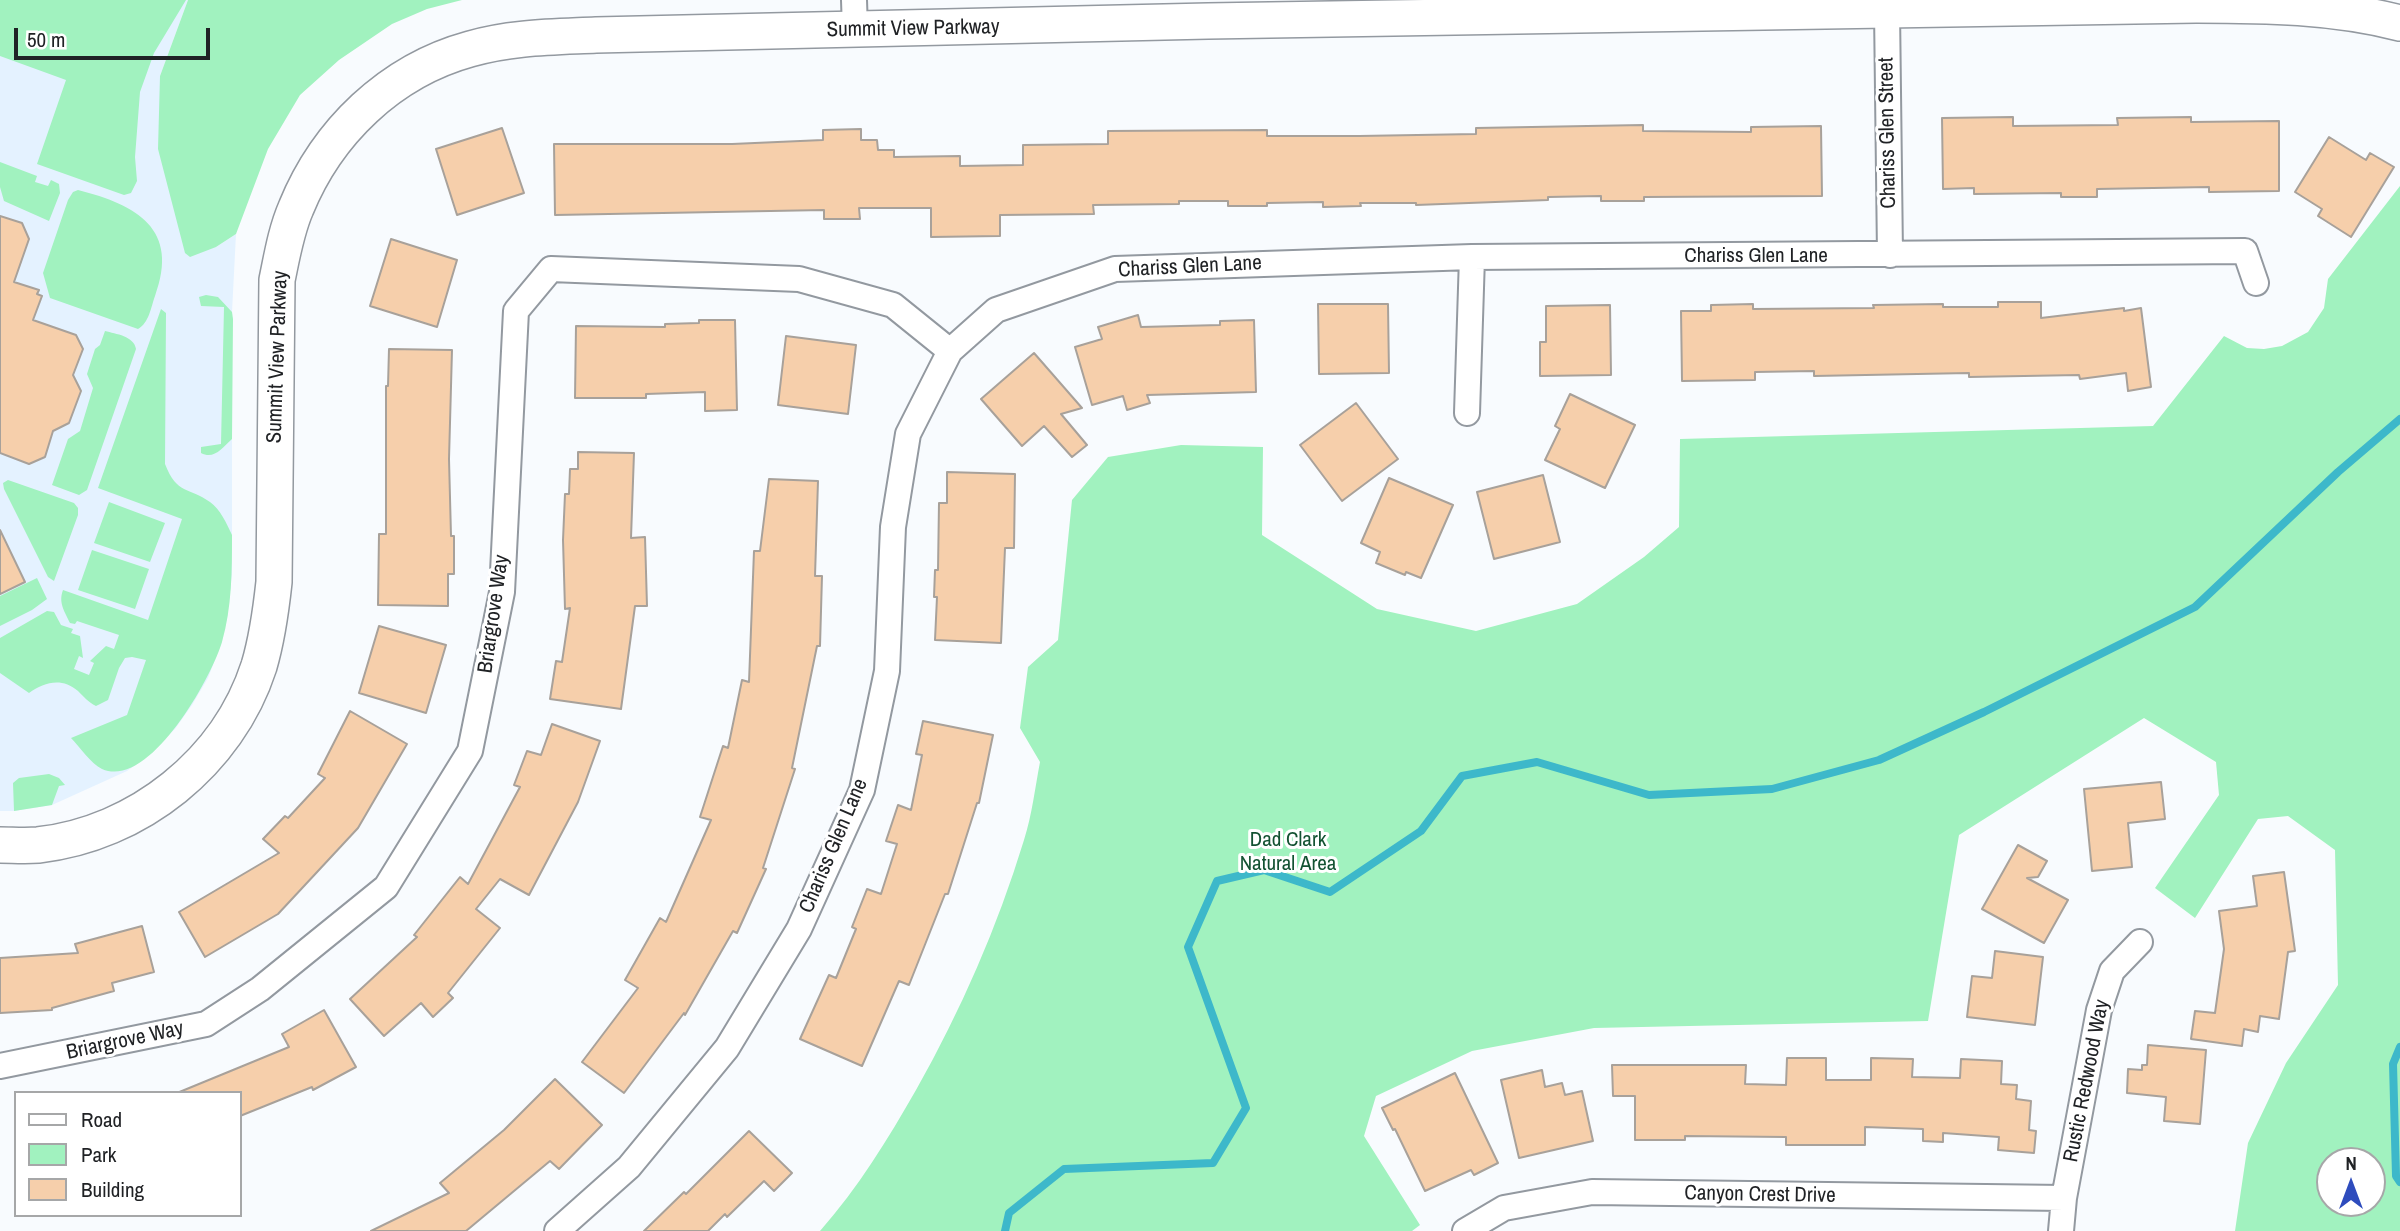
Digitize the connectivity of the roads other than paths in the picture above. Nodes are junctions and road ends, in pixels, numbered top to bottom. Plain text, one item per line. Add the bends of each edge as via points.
1 (2196, 3) edge
2 (1575, 7) edge
3 (1207, 10) edge
4 (1887, 10) junction
5 (855, 15) edge
6 (2400, 23) edge
7 (1890, 255) junction
8 (1472, 257) junction
9 (2256, 283) dead end
10 (950, 351) junction
11 (1467, 413) dead end
12 (0, 845) edge
13 (2140, 942) dead end
14 (0, 1066) edge
15 (2064, 1199) junction
16 (557, 1231) edge
17 (1465, 1231) edge
18 (2061, 1231) edge

1 - 4 street, Summit View Parkway
1 - 6 street, Summit View Parkway via 2276,5
2 - 3 street, Summit View Parkway
2 - 4 street, Summit View Parkway
3 - 5 street, Summit View Parkway
4 - 7 street, Chariss Glen Street
5 - 12 street, Summit View Parkway via 514,40 469,49 426,66 389,87 357,114 333,142 295,209 277,280 274,582 258,667 240,710 217,747 188,776 118,823 37,845
7 - 8 street, Chariss Glen Lane
7 - 9 street, Chariss Glen Lane via 2245,251
8 - 10 street, Chariss Glen Lane via 1115,269 996,310
8 - 11 street
10 - 14 street, Briargrove Way via 892,305 799,279 551,269 516,311 502,592 470,751 386,887 260,989 206,1024
10 - 16 street, Chariss Glen Lane via 908,434 892,527 887,671 862,790 799,929 727,1048 629,1167
13 - 15 street, Rustic Redwood Way via 2112,971 2099,1010
15 - 17 street, Canyon Crest Drive via 1592,1192 1504,1208
15 - 18 street, Rustic Redwood Way

